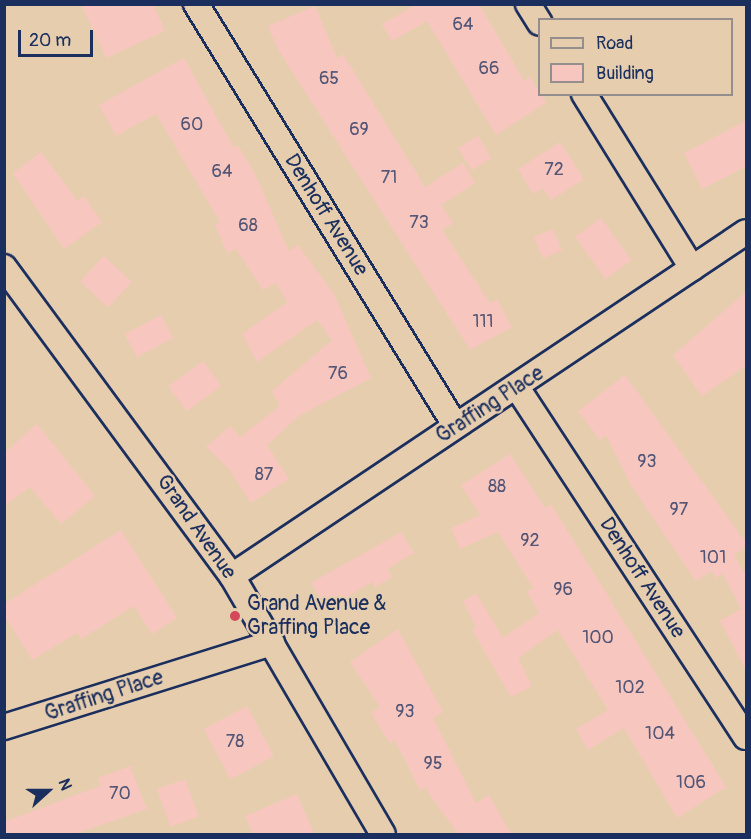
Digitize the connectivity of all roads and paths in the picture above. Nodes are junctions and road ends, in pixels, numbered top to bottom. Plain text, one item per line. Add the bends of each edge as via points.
1 (196, 4) edge
2 (528, 4) edge
3 (538, 20) edge
4 (585, 96) edge
5 (747, 232) edge
6 (4, 267) edge
7 (692, 268) junction
8 (518, 389) junction
9 (455, 425) junction
10 (232, 576) junction
11 (272, 643) junction
12 (4, 727) edge
13 (747, 736) edge
14 (383, 834) edge

1 - 9 street, Denhoff Avenue
2 - 3 street
4 - 7 street
5 - 7 street, Graffing Place
6 - 10 street, Grand Avenue
7 - 8 street, Graffing Place
8 - 9 street, Graffing Place
8 - 13 street, Denhoff Avenue
9 - 10 street, Graffing Place
10 - 11 street, Grand Avenue
11 - 12 street, Graffing Place
11 - 14 street, Grand Avenue

